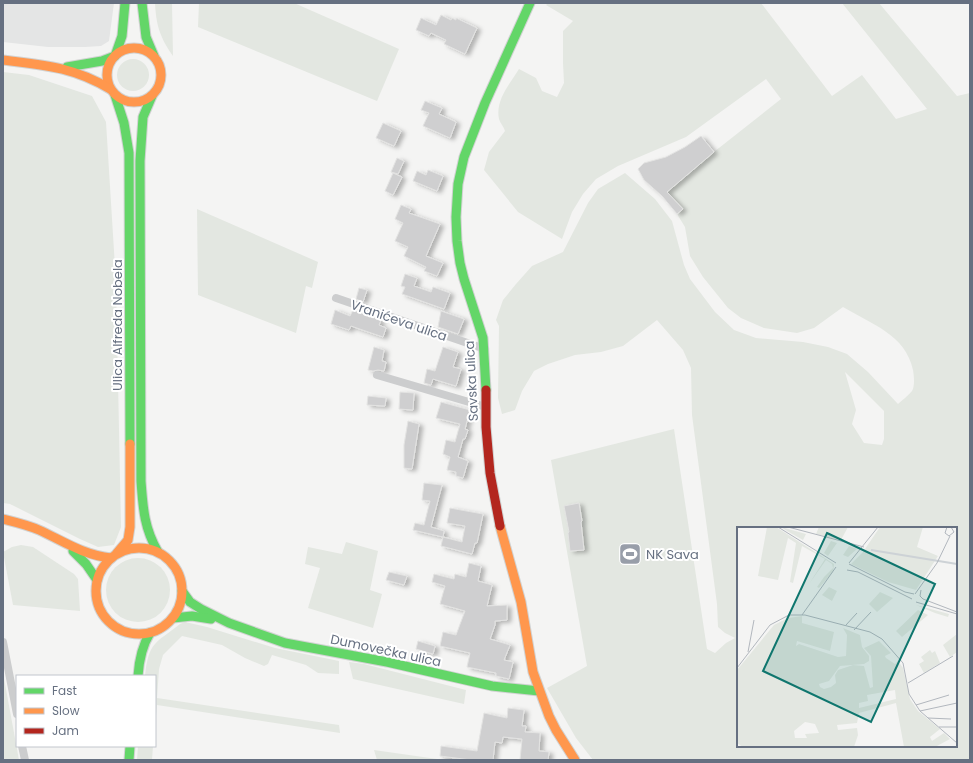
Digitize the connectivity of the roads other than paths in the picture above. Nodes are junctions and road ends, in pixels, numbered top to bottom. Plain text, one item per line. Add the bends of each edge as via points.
1 (125, 3) edge
2 (142, 3) edge
3 (530, 3) edge
4 (115, 56) junction
5 (3, 60) edge
6 (158, 61) junction
7 (64, 68) junction
8 (113, 92) junction
9 (152, 96) junction
10 (336, 298) dead end
11 (485, 349) junction
12 (377, 375) dead end
13 (486, 407) junction
14 (3, 519) edge
15 (67, 545) junction
16 (158, 552) junction
17 (114, 556) junction
18 (97, 580) junction
19 (182, 591) junction
20 (173, 618) junction
21 (230, 623) junction
22 (150, 633) junction
23 (3, 642) edge
24 (138, 675) edge
25 (539, 691) junction
26 (16, 709) edge
27 (22, 747) edge
28 (130, 747) edge
29 (25, 760) edge
30 (129, 760) edge
31 (575, 760) edge

1 - 4 main road via 122,42
2 - 6 main road via 148,46
3 - 11 main road, Savska ulica via 468,142 458,179 456,228 460,263
4 - 6 main road via 129,48 138,48
4 - 7 main road
4 - 8 main road via 107,72 107,80
5 - 7 main road
6 - 9 main road via 161,68 160,83
7 - 8 main road via 89,76
8 - 9 main road via 122,100 138,103
8 - 17 main road, Ulica Alfreda Nobela via 127,130 129,160 130,527 128,540
9 - 16 main road, Ulica Alfreda Nobela via 143,117 140,161 141,481 144,521
10 - 11 street, Vranićeva ulica
11 - 13 main road, Savska ulica
12 - 13 street
13 - 25 main road, Savska ulica via 487,449 493,493 502,537 521,602 533,672
14 - 15 main road via 37,530
15 - 17 main road via 93,556
15 - 18 main road via 86,564
16 - 17 main road via 145,548 131,548
16 - 19 main road via 176,568 181,579
17 - 18 main road via 102,568
18 - 22 main road via 98,606 104,617 113,626 125,632
19 - 20 main road via 178,610
19 - 21 main road, Dumovečka ulica via 190,602
20 - 21 main road, Dumovečka ulica via 194,615
20 - 22 main road via 163,627
21 - 25 main road, Dumovečka ulica via 285,643 312,649 387,662 492,686
22 - 24 main road via 143,647
23 - 26 street
25 - 31 main road, Savska ulica via 556,730
27 - 29 street
28 - 30 main road

